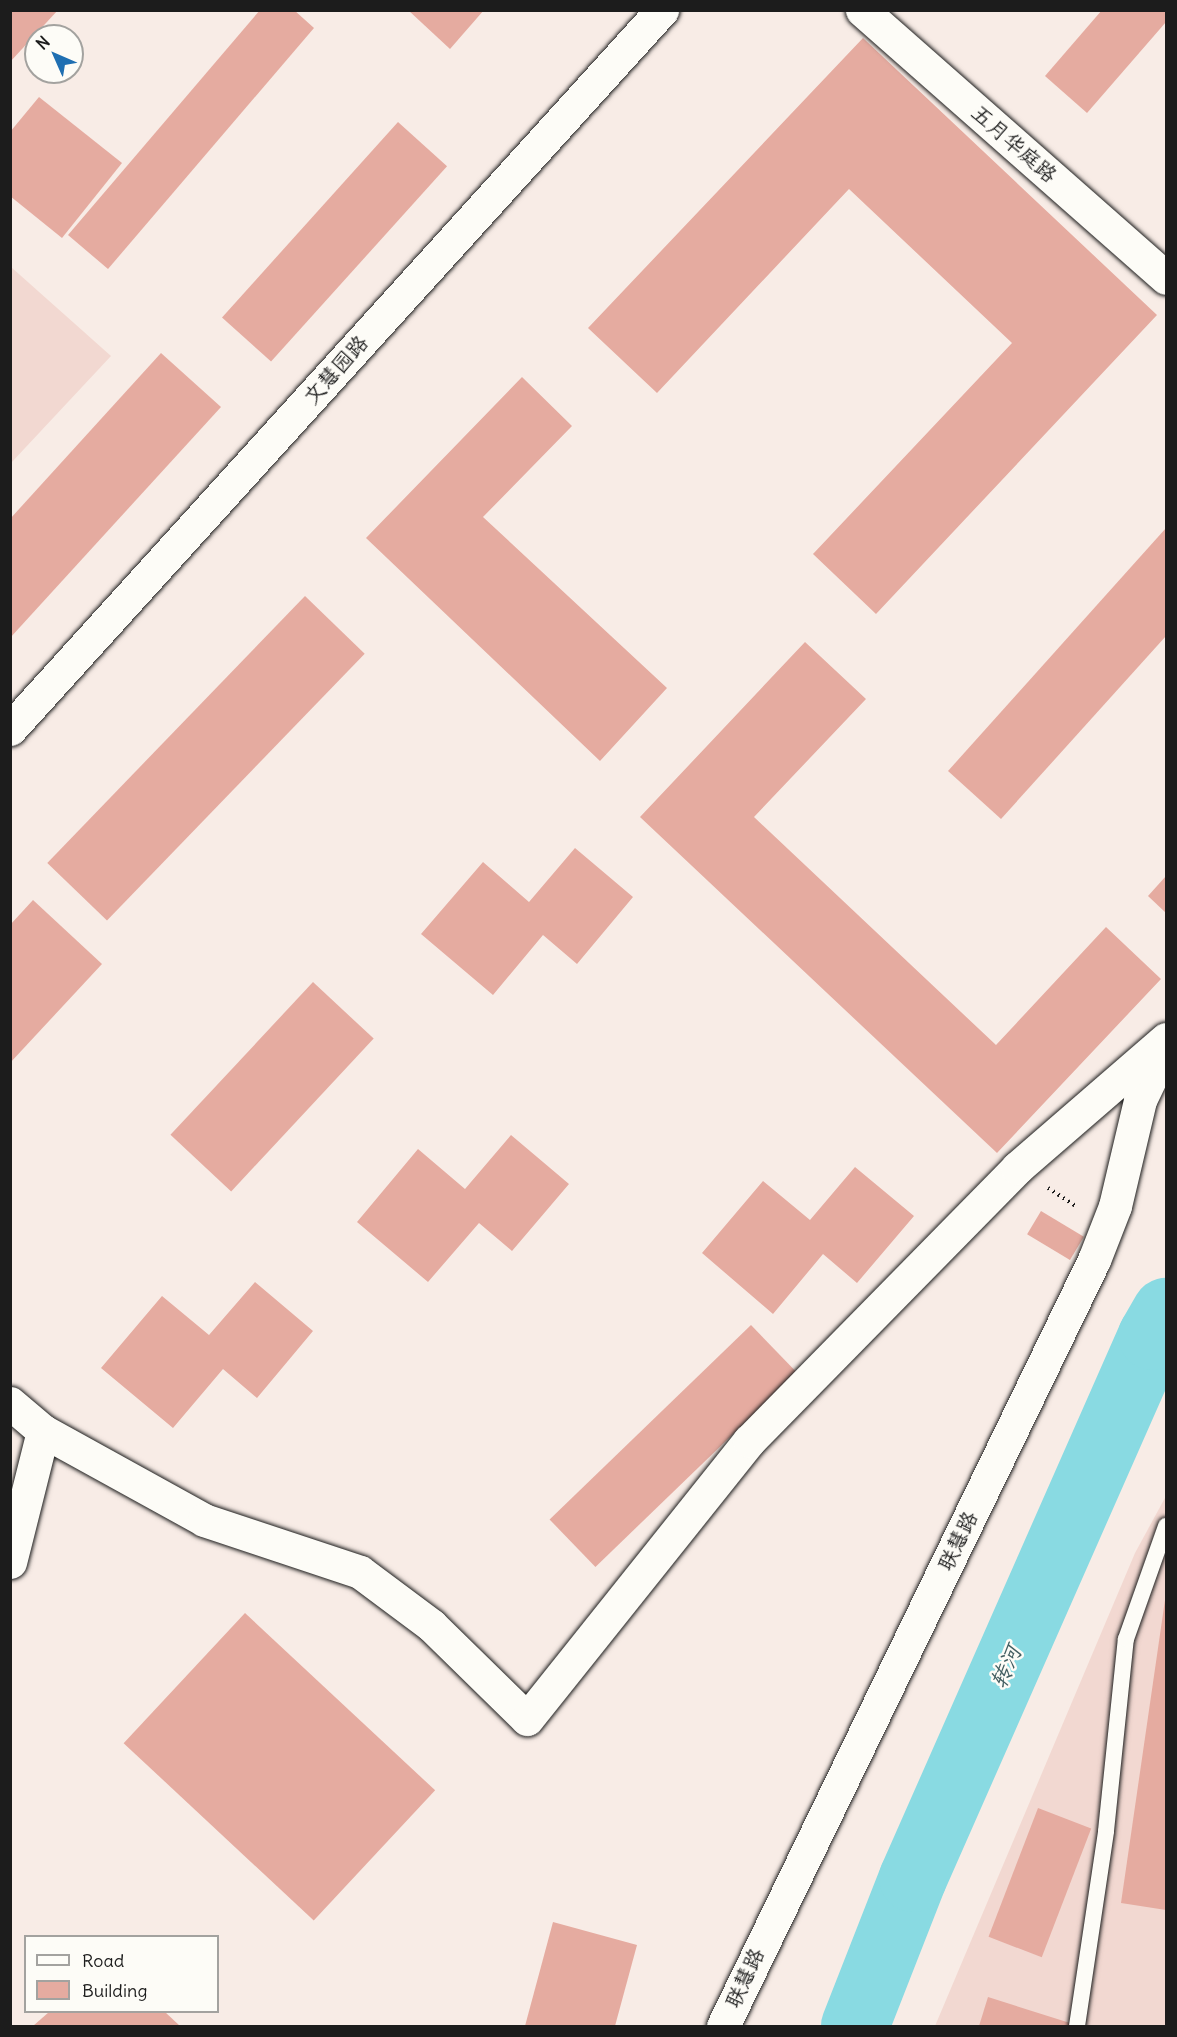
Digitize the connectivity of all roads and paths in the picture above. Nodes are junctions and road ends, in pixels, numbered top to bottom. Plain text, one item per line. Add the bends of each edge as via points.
1 (662, 10) edge
2 (862, 10) edge
3 (1167, 278) edge
4 (10, 729) edge
5 (1167, 1040) edge
6 (1167, 1046) edge
7 (1017, 1168) junction
8 (1108, 1227) junction
9 (10, 1403) edge
10 (43, 1431) junction
11 (1167, 1526) edge
12 (10, 1562) edge
13 (723, 2026) edge
14 (1077, 2026) edge

1 - 4 street, 文慧园路
2 - 3 street, 五月华庭路
5 - 7 street
6 - 8 street, 联慧路 via 1136,1112
7 - 8 path
7 - 10 street via 749,1441 527,1719 431,1625 360,1572 204,1520
8 - 13 street, 联慧路
9 - 10 street
10 - 12 street
11 - 14 lane via 1126,1639 1106,1831

